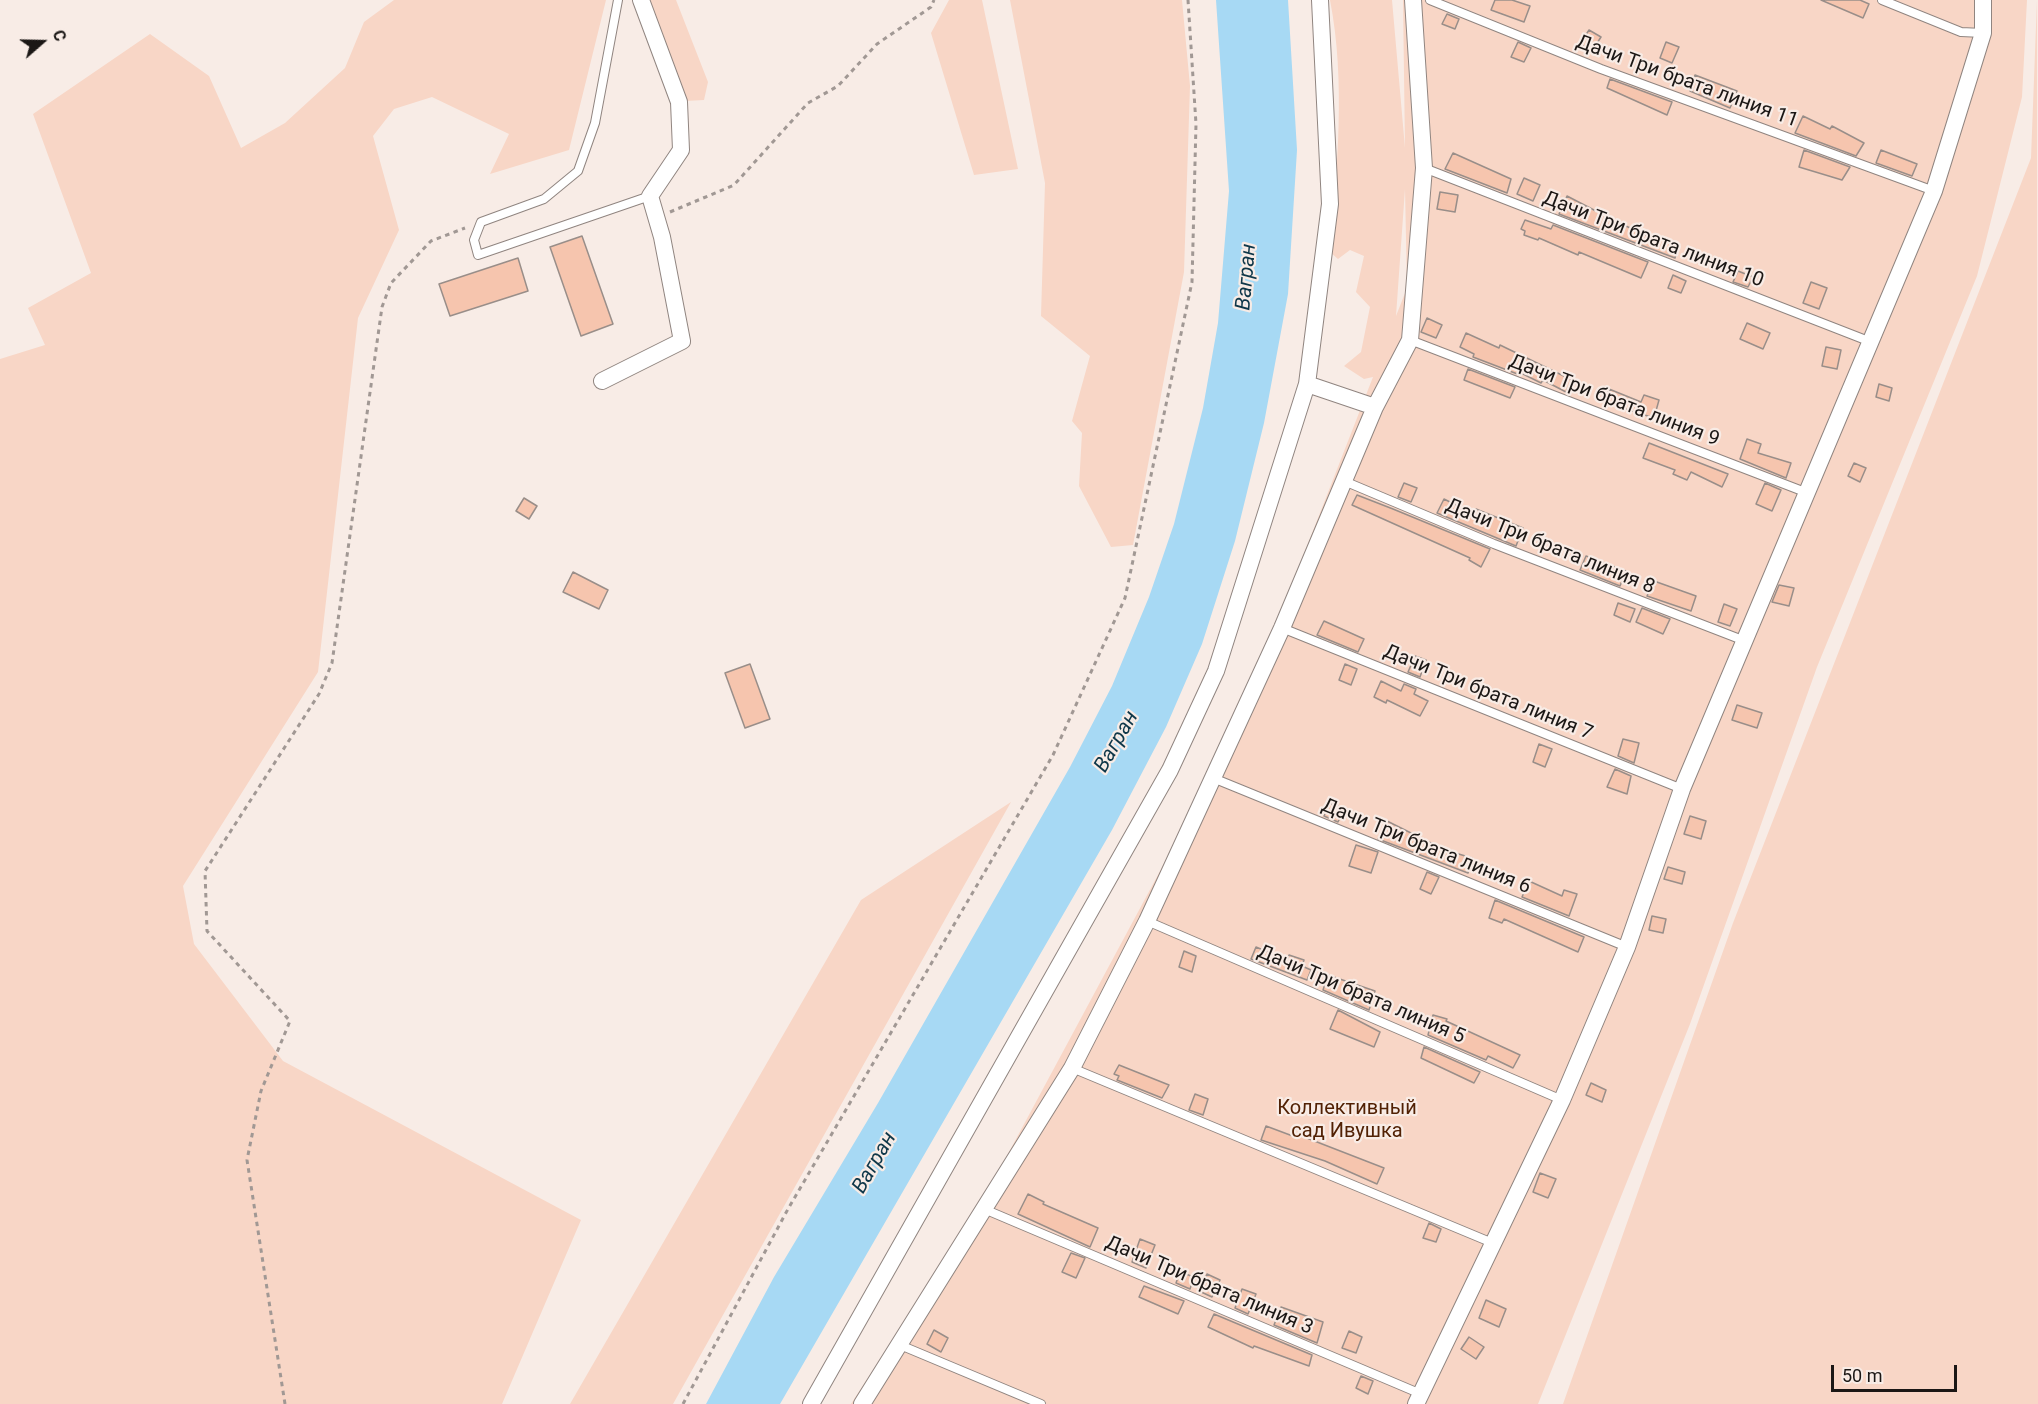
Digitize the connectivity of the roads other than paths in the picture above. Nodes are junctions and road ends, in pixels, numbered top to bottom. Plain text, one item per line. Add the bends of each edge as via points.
1 (618, 0) edge
2 (641, 0) edge
3 (1320, 0) edge
4 (1413, 0) edge
5 (1430, 0) edge
6 (1882, 0) edge
7 (1983, 0) edge
8 (1983, 33) junction
9 (1424, 168) junction
10 (1934, 191) junction
11 (650, 196) junction
12 (1410, 340) junction
13 (1871, 342) junction
14 (602, 381) dead end
15 (1307, 384) junction
16 (1375, 407) junction
17 (1344, 481) junction
18 (1805, 492) junction
19 (1282, 628) junction
20 (1745, 641) junction
21 (1213, 778) junction
22 (1682, 789) junction
23 (1147, 921) junction
24 (1627, 947) junction
25 (1072, 1068) junction
26 (1562, 1100) junction
27 (984, 1209) junction
28 (1495, 1244) junction
29 (900, 1345) junction
30 (1419, 1399) edge
31 (811, 1404) edge
32 (862, 1404) edge
33 (1041, 1404) edge

1 - 11 lane via 596,123 578,171 544,199 480,222 474,240 477,255
2 - 11 street via 679,102 681,150
3 - 15 street via 1330,204
4 - 9 street
5 - 10 lane, Дачи Три брата линия 11 via 1601,69
6 - 8 lane via 1960,32
7 - 8 street
8 - 10 street
9 - 12 street
9 - 13 lane, Дачи Три брата линия 10
10 - 13 street
11 - 14 street via 682,341
12 - 16 street
12 - 18 lane, Дачи Три брата линия 9
13 - 18 street
15 - 16 street
15 - 31 street via 1216,671 1170,770
16 - 17 street
17 - 19 street
17 - 20 lane, Дачи Три брата линия 8
18 - 20 street
19 - 21 street
19 - 22 lane, Дачи Три брата линия 7
20 - 22 street
21 - 23 street
21 - 24 lane, Дачи Три брата линия 6
22 - 24 street
23 - 25 street
23 - 26 lane, Дачи Три брата линия 5
24 - 26 street
25 - 27 street
25 - 28 lane
26 - 28 street
27 - 29 street
27 - 30 lane, Дачи Три брата линия 3
28 - 30 street
29 - 32 street
29 - 33 lane

